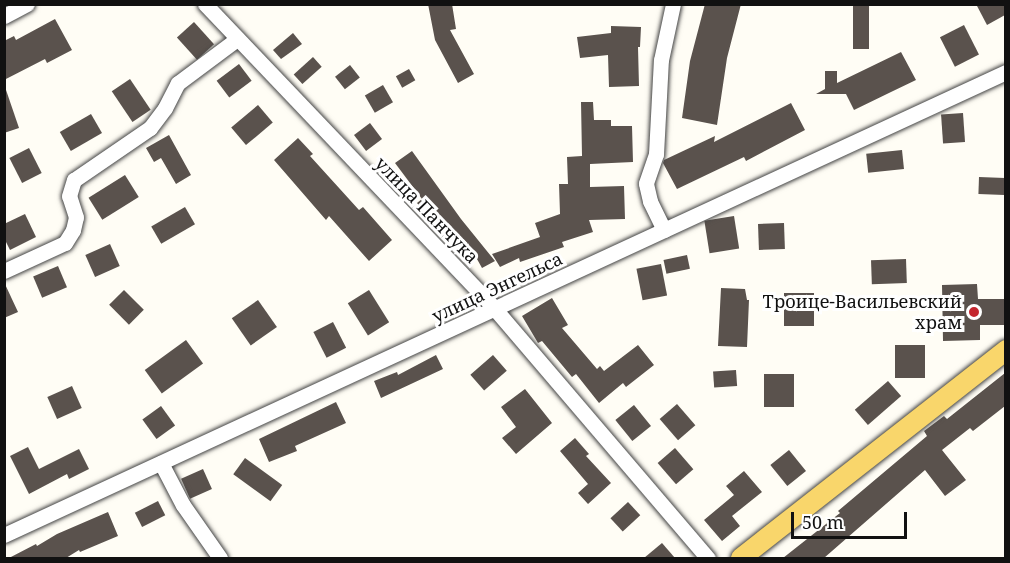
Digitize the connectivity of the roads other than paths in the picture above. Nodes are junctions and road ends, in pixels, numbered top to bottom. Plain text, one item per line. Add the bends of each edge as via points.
1 (27, 4) edge
2 (205, 4) edge
3 (673, 4) edge
4 (4, 16) edge
5 (237, 39) junction
6 (1005, 72) edge
7 (664, 231) junction
8 (4, 271) edge
9 (495, 309) junction
10 (1005, 350) edge
11 (161, 463) junction
12 (4, 535) edge
13 (220, 558) edge
14 (708, 558) edge
15 (741, 558) edge

1 - 4 street
2 - 5 street, улица Панчука
3 - 7 street via 661,60 656,154 646,183
5 - 8 street via 178,83 150,128 74,180 69,196 76,218 65,243
5 - 9 street, улица Панчука
6 - 7 street, улица Энгельса
7 - 9 street, улица Энгельса
9 - 11 street, улица Энгельса
9 - 14 street, улица Панчука
10 - 15 main road
11 - 12 street, улица Энгельса
11 - 13 street via 183,505

